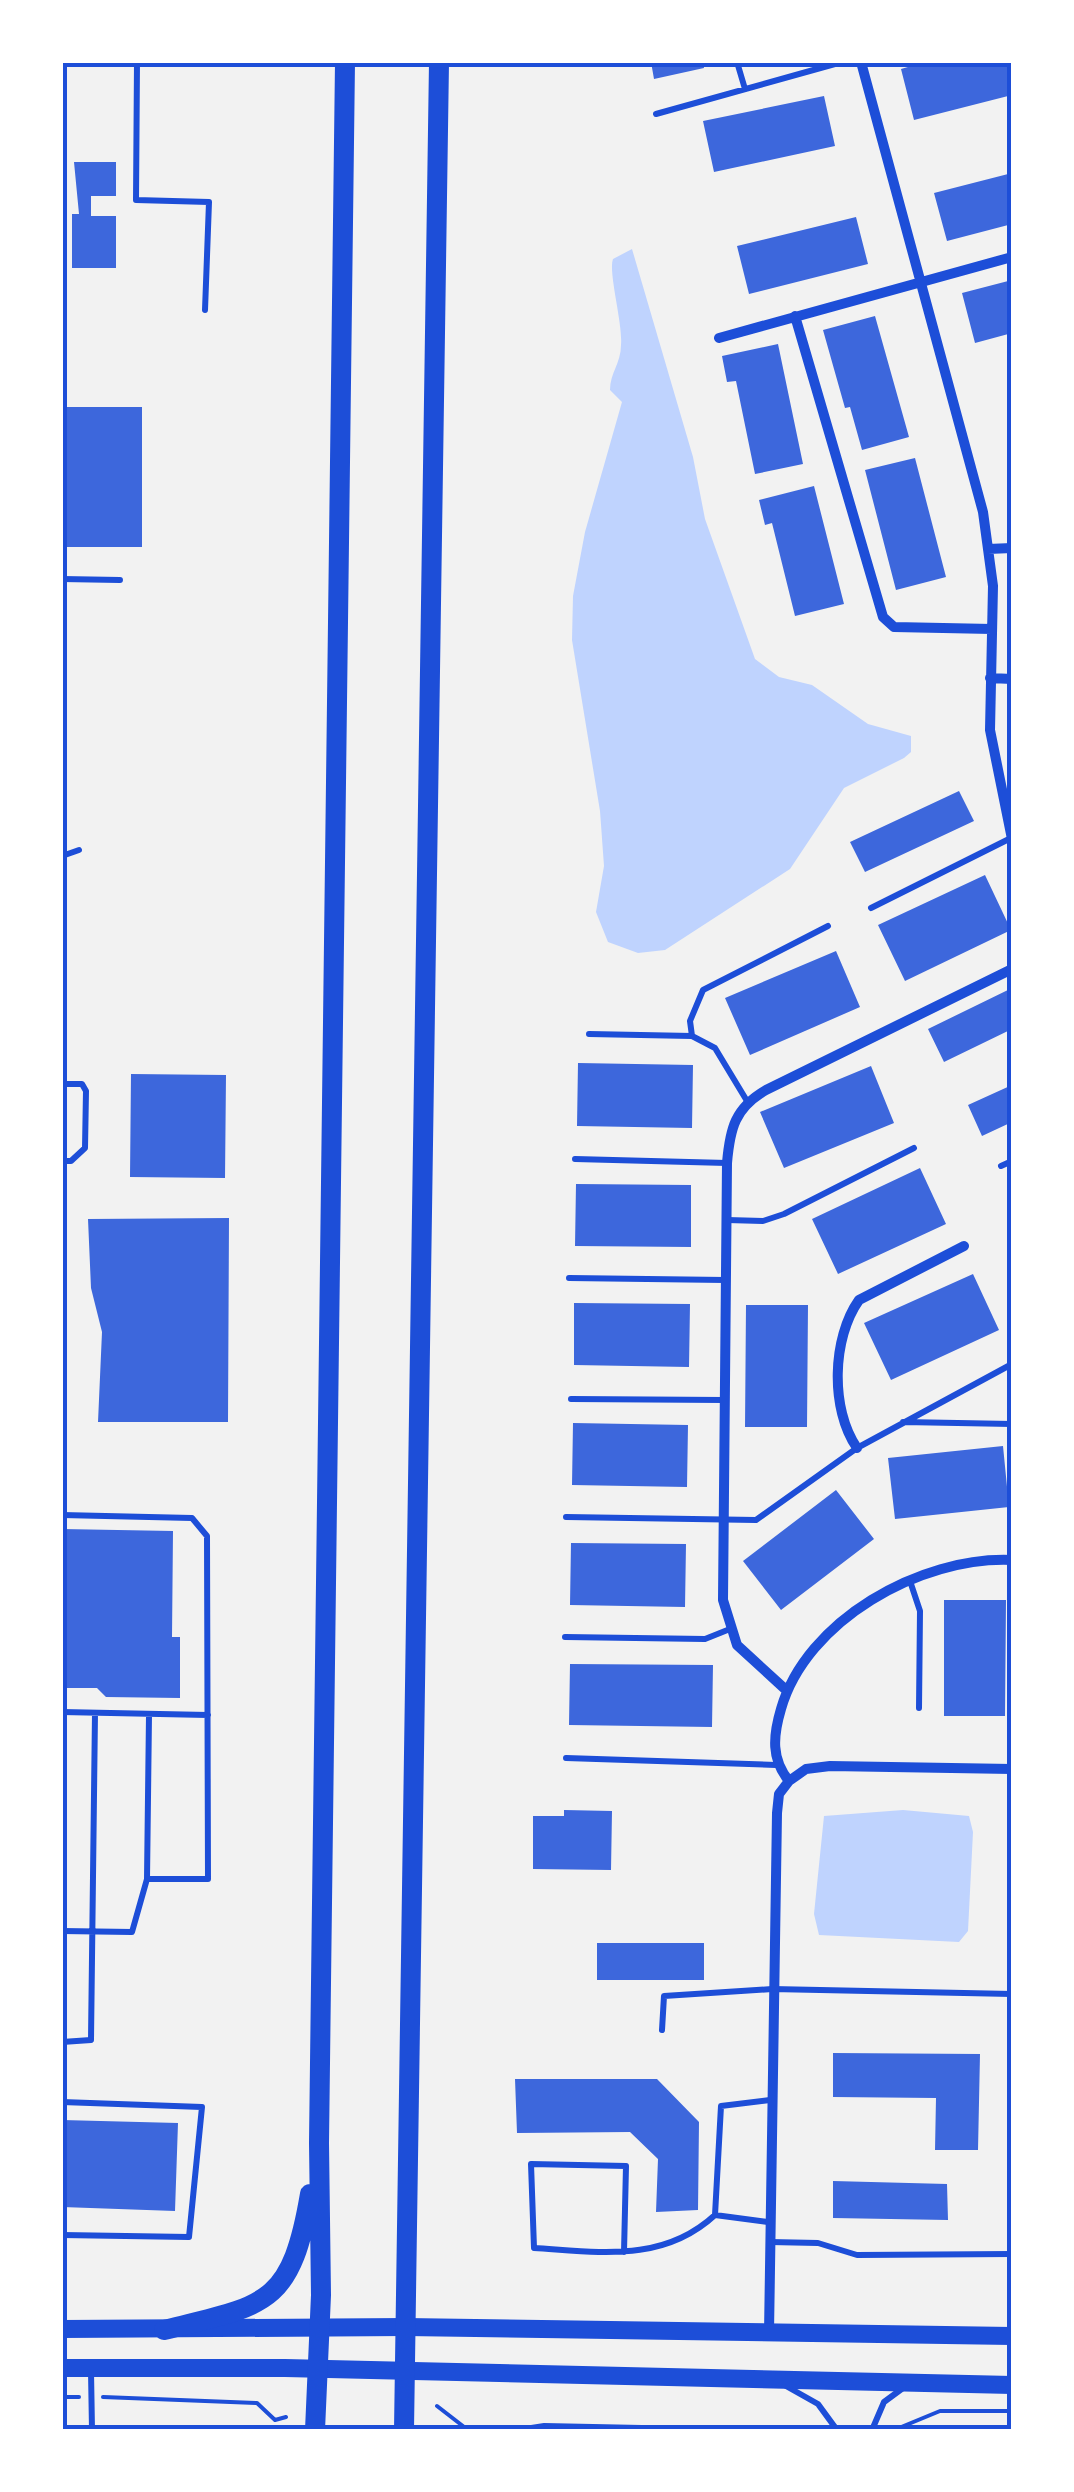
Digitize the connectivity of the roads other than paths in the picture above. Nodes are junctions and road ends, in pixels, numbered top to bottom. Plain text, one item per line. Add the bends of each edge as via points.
1 (137, 62) edge
2 (345, 62) edge
3 (440, 62) edge
4 (738, 62) edge
5 (842, 62) edge
6 (861, 62) edge
7 (745, 90) junction
8 (656, 114) dead end
9 (1012, 256) edge
10 (920, 281) junction
11 (205, 310) dead end
12 (795, 316) junction
13 (719, 338) dead end
14 (1012, 548) edge
15 (988, 549) junction
16 (62, 579) edge
17 (120, 580) dead end
18 (992, 629) junction
19 (990, 678) junction
20 (1012, 679) edge
21 (1007, 790) edge
22 (1011, 838) edge
23 (80, 850) dead end
24 (62, 856) edge
25 (870, 908) dead end
26 (828, 926) dead end
27 (1012, 969) edge
28 (589, 1034) dead end
29 (692, 1036) junction
30 (62, 1084) edge
31 (748, 1101) junction
32 (914, 1148) dead end
33 (575, 1159) dead end
34 (62, 1161) edge
35 (1012, 1161) edge
36 (727, 1163) junction
37 (1001, 1166) dead end
38 (726, 1220) junction
39 (964, 1246) dead end
40 (569, 1278) dead end
41 (725, 1280) junction
42 (1012, 1364) edge
43 (571, 1399) dead end
44 (724, 1400) junction
45 (902, 1422) junction
46 (1012, 1424) edge
47 (856, 1448) junction
48 (62, 1516) edge
49 (566, 1517) dead end
50 (721, 1519) junction
51 (1012, 1560) edge
52 (910, 1580) junction
53 (730, 1629) junction
54 (565, 1637) dead end
55 (785, 1689) junction
56 (919, 1708) dead end
57 (62, 1712) edge
58 (95, 1713) junction
59 (150, 1715) junction
60 (208, 1715) junction
61 (566, 1758) dead end
62 (776, 1765) junction
63 (1012, 1769) edge
64 (788, 1781) junction
65 (148, 1879) junction
66 (91, 1931) junction
67 (62, 1932) edge
68 (772, 1990) junction
69 (1012, 1994) edge
70 (662, 2030) dead end
71 (62, 2042) edge
72 (770, 2100) junction
73 (62, 2102) edge
74 (319, 2143) junction
75 (715, 2215) junction
76 (768, 2222) junction
77 (62, 2235) edge
78 (768, 2242) junction
79 (624, 2252) junction
80 (1012, 2254) edge
81 (406, 2327) junction
82 (319, 2328) junction
83 (62, 2330) edge
84 (164, 2330) junction
85 (769, 2333) junction
86 (1012, 2336) edge
87 (62, 2368) edge
88 (91, 2368) junction
89 (316, 2369) junction
90 (404, 2372) junction
91 (776, 2381) junction
92 (909, 2383) junction
93 (1012, 2384) edge
94 (92, 2430) edge
95 (315, 2430) edge
96 (404, 2430) edge
97 (837, 2430) edge
98 (872, 2430) edge

1 - 11 lane via 136,200 210,202
2 - 74 highway
3 - 81 highway
4 - 7 lane
5 - 7 lane
6 - 10 street
7 - 8 lane
9 - 10 street
10 - 12 street
10 - 15 street
12 - 13 street
12 - 18 street via 882,617 894,627
14 - 15 street
15 - 18 street
16 - 17 lane
18 - 19 street
19 - 20 street
19 - 21 street via 990,730
21 - 22 street
22 - 25 lane
23 - 24 lane
26 - 29 lane via 704,990 690,1021
27 - 31 street
28 - 29 lane
29 - 31 lane via 715,1048
30 - 34 lane via 82,1084 86,1110 85,1148
31 - 36 street via 736,1115
32 - 38 lane via 784,1214
33 - 36 lane
35 - 37 lane
36 - 38 street
38 - 41 street
39 - 47 street via 859,1300 849,1314 842,1329 842,1414
40 - 41 lane
41 - 44 street
42 - 45 lane
43 - 44 lane
44 - 50 street
45 - 46 lane
45 - 47 lane
47 - 50 lane via 756,1520
48 - 60 lane via 192,1518 207,1536
49 - 50 lane
50 - 53 street
51 - 52 street
52 - 55 street via 815,1643
52 - 56 lane via 920,1611
53 - 54 lane via 705,1639
53 - 55 street via 750,1660
55 - 62 street via 774,1732
57 - 58 lane
58 - 59 lane
58 - 66 lane
59 - 60 lane
59 - 65 lane
60 - 65 lane via 208,1879
61 - 62 lane
62 - 64 street
63 - 64 street via 830,1766 806,1769
64 - 68 street via 777,1813
65 - 66 lane via 132,1932
66 - 67 lane
66 - 71 lane via 91,2040
68 - 69 lane
68 - 70 lane via 664,1996
68 - 72 street
72 - 75 lane via 721,2106
72 - 76 street
73 - 77 lane via 202,2107 189,2237
74 - 82 highway
74 - 84 highway via 290,2272 246,2310
75 - 76 lane
75 - 79 lane via 674,2242
76 - 78 street
78 - 80 lane via 818,2244 857,2255
78 - 85 street
79 - 79 lane via 534,2248 531,2164 626,2166
81 - 82 main road
81 - 85 main road
81 - 90 highway
82 - 84 main road
82 - 89 highway
83 - 84 main road
85 - 86 main road
87 - 88 main road
88 - 89 main road
88 - 94 lane
89 - 90 main road
89 - 95 highway
90 - 91 main road
90 - 96 highway
91 - 92 main road
91 - 97 lane via 818,2404
92 - 93 main road
92 - 98 lane via 884,2402

